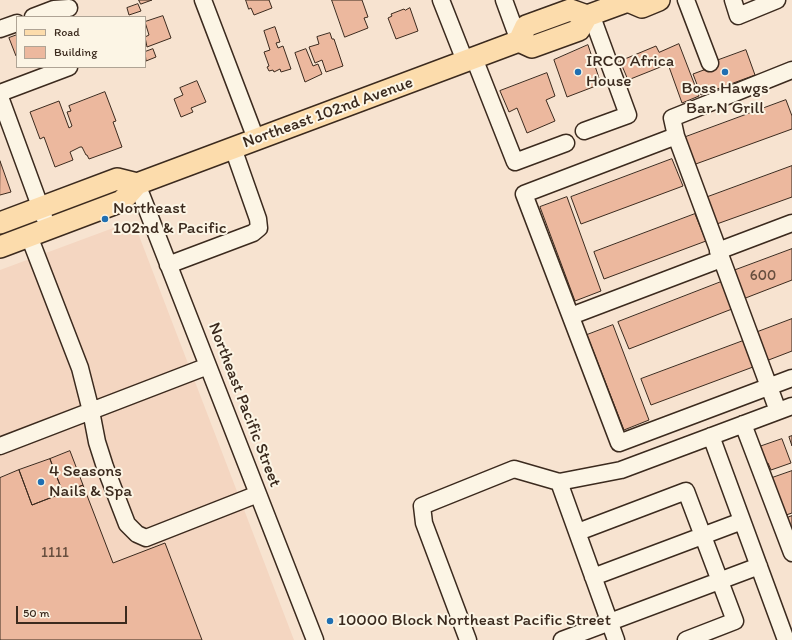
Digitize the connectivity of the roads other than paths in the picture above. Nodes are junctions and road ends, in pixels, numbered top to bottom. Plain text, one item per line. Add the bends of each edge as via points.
1 (203, 0) edge
2 (441, 0) edge
3 (504, 0) edge
4 (628, 0) edge
5 (659, 0) edge
6 (686, 0) edge
7 (733, 0) edge
8 (777, 0) edge
9 (69, 8) dead end
10 (589, 15) junction
11 (36, 16) edge
12 (16, 23) edge
13 (0, 29) edge
14 (519, 41) junction
15 (470, 60) junction
16 (710, 63) dead end
17 (66, 68) edge
18 (792, 70) edge
19 (0, 93) edge
20 (0, 97) edge
21 (584, 131) dead end
22 (676, 136) junction
23 (256, 139) junction
24 (566, 143) dead end
25 (233, 148) junction
26 (137, 184) junction
27 (40, 208) junction
28 (0, 223) edge
29 (792, 223) edge
30 (48, 228) junction
31 (29, 236) junction
32 (0, 246) edge
33 (720, 255) junction
34 (168, 265) junction
35 (571, 316) junction
36 (208, 366) junction
37 (792, 378) edge
38 (769, 387) junction
39 (785, 409) edge
40 (91, 411) junction
41 (743, 424) junction
42 (711, 436) junction
43 (0, 446) edge
44 (559, 482) junction
45 (258, 494) junction
46 (742, 521) junction
47 (578, 532) junction
48 (703, 536) junction
49 (792, 553) edge
50 (759, 566) junction
51 (594, 577) junction
52 (720, 580) junction
53 (610, 622) junction
54 (315, 640) edge
55 (468, 640) edge
56 (562, 640) edge
57 (616, 640) edge
58 (686, 640) edge
59 (786, 640) edge

1 - 23 street
2 - 15 street
3 - 14 street
4 - 5 main road via 642,7
4 - 10 main road
6 - 16 street
7 - 8 street via 738,16
9 - 11 street via 54,9
10 - 14 main road via 579,30 532,48
10 - 21 street via 628,115
12 - 13 street
14 - 15 main road, Northeast 102nd Avenue
15 - 23 main road, Northeast 102nd Avenue
15 - 24 street via 515,162
17 - 19 street
18 - 22 street via 672,118
20 - 27 street
22 - 33 street
22 - 35 street via 524,194
23 - 25 main road, Northeast 102nd Avenue
25 - 26 main road, Northeast 102nd Avenue
25 - 34 street via 259,228 253,233
26 - 27 main road via 117,179
26 - 30 main road, Northeast 102nd Avenue via 122,201
26 - 34 street, Northeast Pacific Street
27 - 28 main road
27 - 30 street
29 - 33 street
30 - 31 main road, Northeast 102nd Avenue
31 - 32 main road, Northeast 102nd Avenue
31 - 40 street via 80,368
33 - 35 street
33 - 38 street
34 - 36 street, Northeast Pacific Street
35 - 38 street via 619,443
36 - 40 street
36 - 45 street, Northeast Pacific Street
37 - 38 street
38 - 39 street
39 - 41 street
40 - 43 street
40 - 45 street via 104,467 128,524 137,534 146,538
41 - 42 street
41 - 49 street
42 - 44 street via 622,470
42 - 46 street
44 - 47 street
44 - 55 street via 514,469 422,506 424,523
45 - 54 street, Northeast Pacific Street
46 - 48 street
46 - 50 street
47 - 48 street via 686,491
47 - 51 street
48 - 51 street
48 - 52 street
50 - 52 street
50 - 59 street
51 - 53 street
52 - 53 street
52 - 58 street via 735,621
53 - 56 street
53 - 57 street

